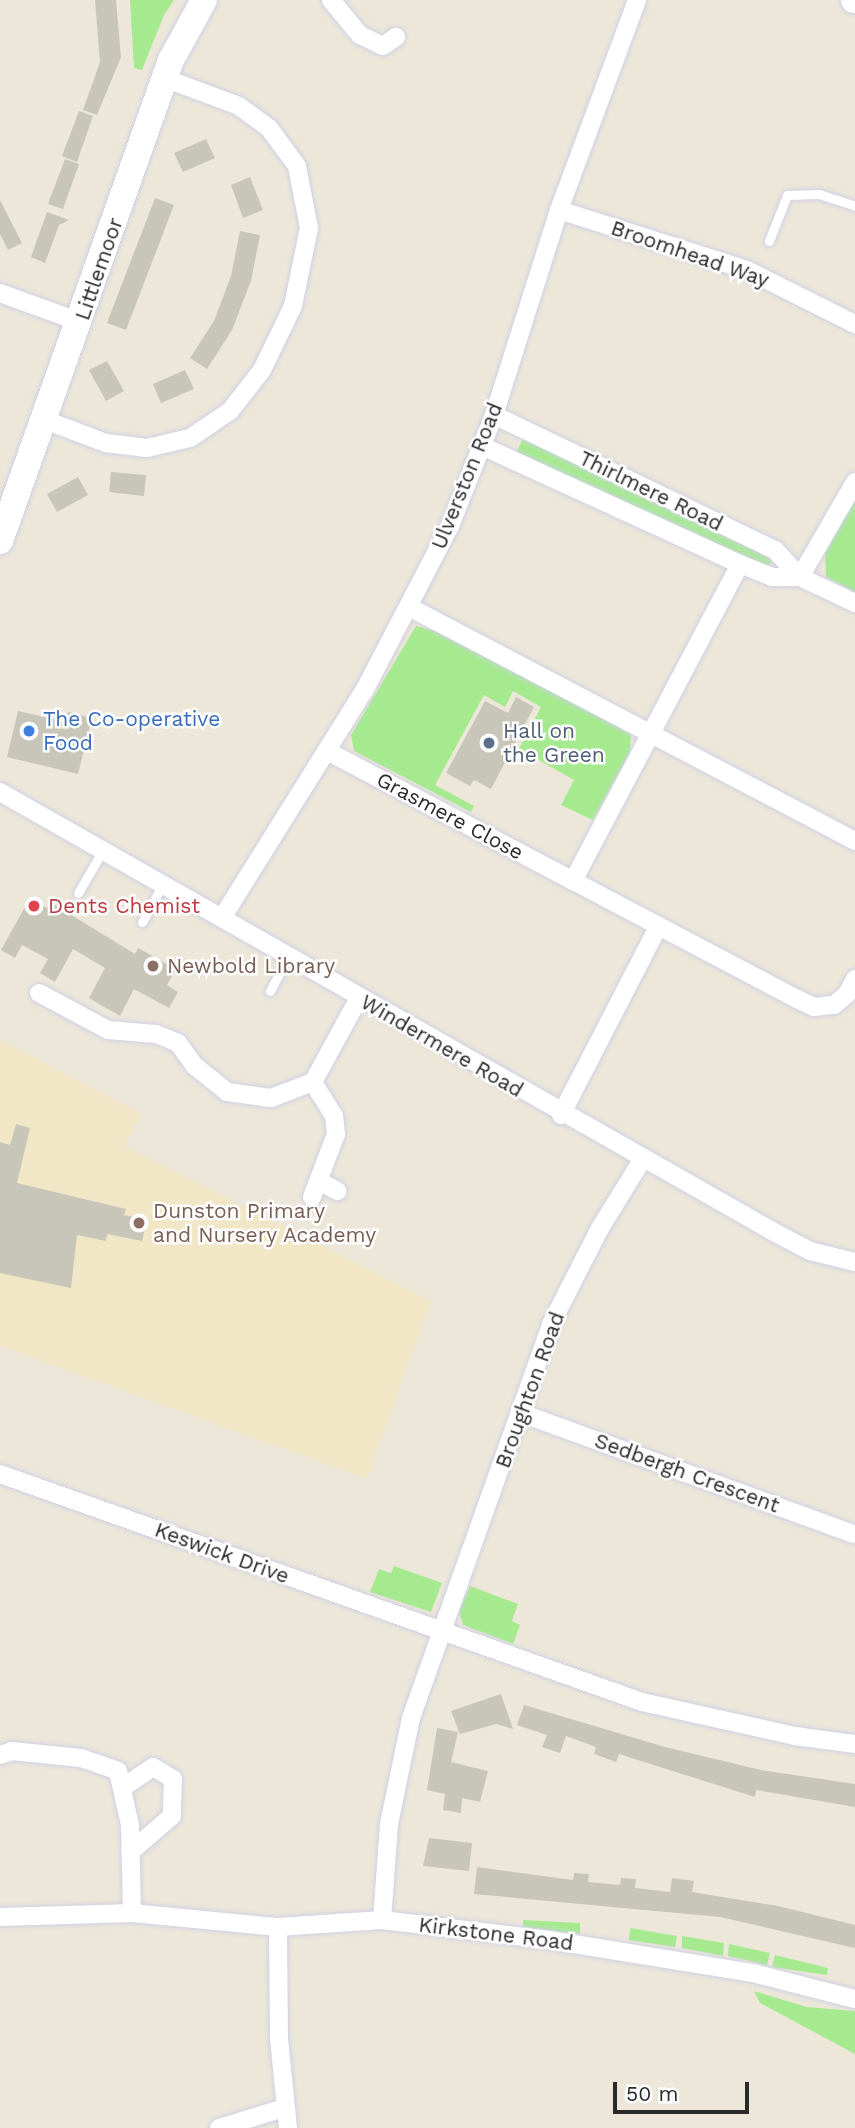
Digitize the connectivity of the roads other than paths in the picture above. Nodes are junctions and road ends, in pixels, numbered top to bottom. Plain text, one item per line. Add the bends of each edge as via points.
1 (204, 0) edge
2 (331, 0) edge
3 (637, 0) edge
4 (396, 37) dead end
5 (164, 78) junction
6 (855, 206) edge
7 (559, 209) junction
8 (769, 241) dead end
9 (0, 293) edge
10 (80, 322) junction
11 (855, 324) edge
12 (494, 415) junction
13 (45, 420) junction
14 (482, 446) junction
15 (855, 482) edge
16 (0, 541) edge
17 (740, 564) junction
18 (800, 577) junction
19 (855, 603) edge
20 (409, 607) junction
21 (649, 734) junction
22 (327, 751) junction
23 (0, 792) edge
24 (855, 841) edge
25 (103, 849) junction
26 (573, 881) junction
27 (163, 884) junction
28 (78, 893) dead end
29 (222, 918) junction
30 (142, 922) dead end
31 (658, 927) junction
32 (288, 957) junction
33 (855, 979) edge
34 (270, 991) dead end
35 (39, 993) dead end
36 (359, 998) junction
37 (313, 1082) junction
38 (561, 1115) junction
39 (642, 1160) junction
40 (337, 1191) dead end
41 (855, 1262) edge
42 (521, 1413) junction
43 (0, 1474) edge
44 (855, 1535) edge
45 (444, 1632) junction
46 (855, 1744) edge
47 (0, 1755) edge
48 (122, 1788) junction
49 (130, 1852) junction
50 (132, 1913) junction
51 (0, 1917) edge
52 (382, 1920) junction
53 (278, 1927) junction
54 (855, 1999) edge
55 (284, 2108) junction
56 (219, 2128) edge
57 (288, 2128) edge

1 - 5 main road, Littlemoor
2 - 4 street via 360,35 383,46
3 - 7 street, Ulverston Road
5 - 10 main road, Littlemoor
5 - 13 street via 239,106 269,128 298,166 309,228 293,306 262,370 230,411 190,438 147,448 106,443
6 - 8 lane via 819,194 787,195
7 - 11 street, Broomhead Way via 747,270
7 - 12 street, Ulverston Road
9 - 10 street
10 - 13 main road, Littlemoor
12 - 14 street, Ulverston Road
12 - 18 street, Thirlmere Road via 775,550
13 - 16 main road, Littlemoor
14 - 17 street, Thirlmere Road
14 - 20 street, Ulverston Road via 450,526
15 - 18 street
17 - 18 street, Thirlmere Road via 774,577
17 - 21 street
18 - 19 street, Thirlmere Road
20 - 21 street
20 - 22 street, Ulverston Road
21 - 24 street
21 - 26 street
22 - 26 street, Grasmere Close
22 - 29 street, Ulverston Road
23 - 25 street, Windermere Road
25 - 27 street, Windermere Road
25 - 28 lane
26 - 31 street, Grasmere Close
27 - 29 street, Windermere Road
27 - 30 lane
29 - 32 street, Windermere Road
31 - 33 street, Grasmere Close via 814,1007 834,1006
31 - 38 street
32 - 34 lane
32 - 36 street, Windermere Road
35 - 37 street via 108,1031 156,1034 178,1043 195,1066 227,1092 271,1098
36 - 37 street
36 - 38 street, Windermere Road
37 - 40 street via 334,1116 337,1135 316,1189
38 - 39 street, Windermere Road
39 - 41 street, Windermere Road via 810,1251
39 - 42 street, Broughton Road via 599,1230 551,1324
42 - 44 street, Sedbergh Crescent
42 - 45 street, Broughton Road
43 - 45 street, Keswick Drive
45 - 46 street, Keswick Drive via 642,1702 795,1736
45 - 52 street via 411,1718 388,1824
47 - 48 street via 12,1751 81,1758 118,1771
48 - 49 street
48 - 49 street via 153,1767 173,1779 172,1816
49 - 50 street
50 - 51 street, Kirkstone Road
50 - 53 street, Kirkstone Road
52 - 53 street, Kirkstone Road
52 - 54 street, Kirkstone Road via 549,1940 750,1973
53 - 55 street
55 - 56 street
55 - 57 street

